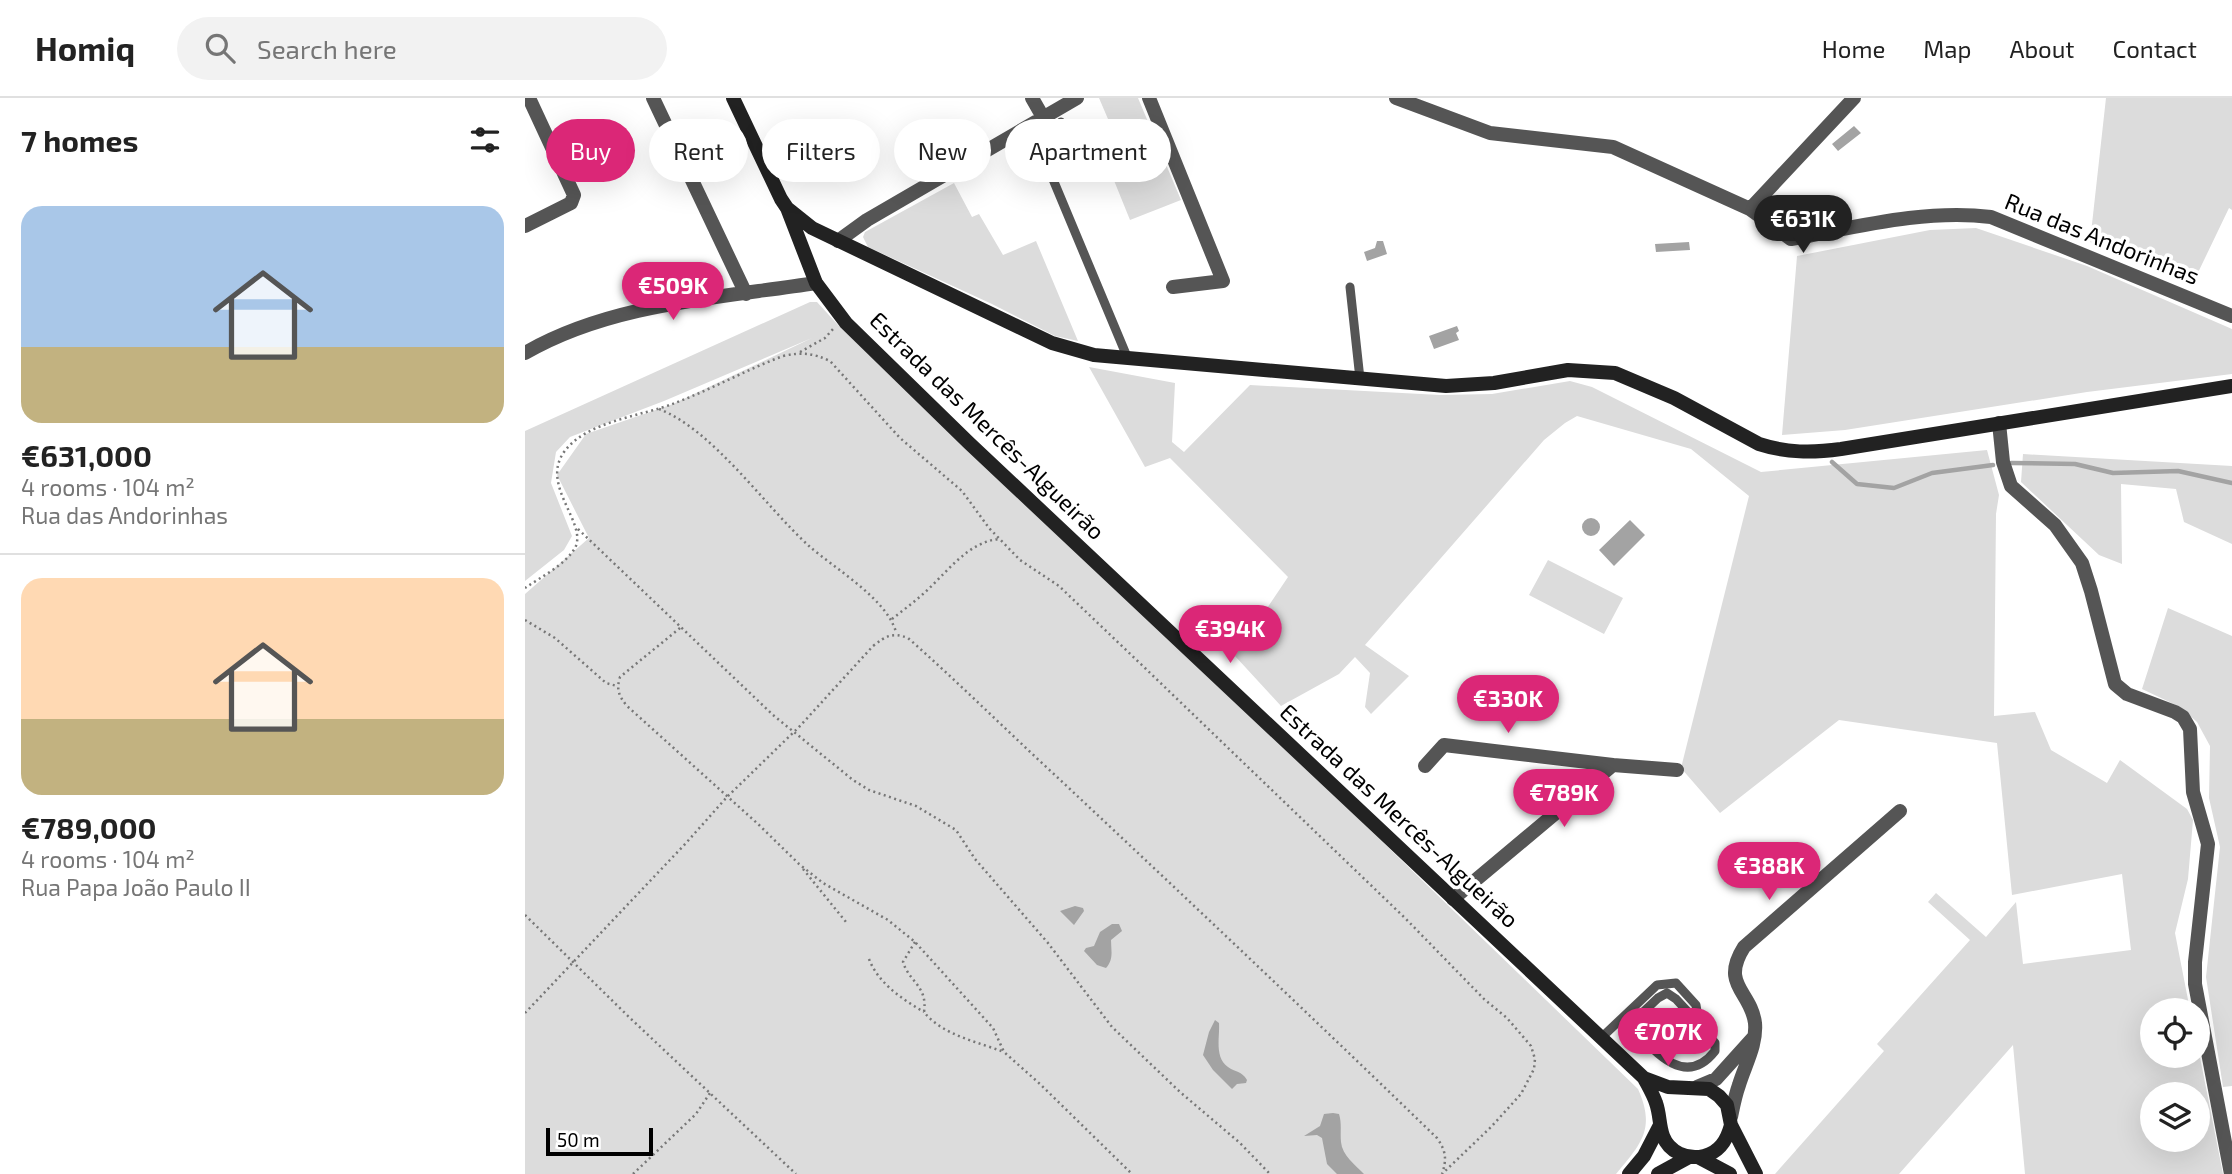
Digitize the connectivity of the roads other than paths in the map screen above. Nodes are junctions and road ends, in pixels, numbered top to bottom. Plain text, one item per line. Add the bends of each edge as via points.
1 (653, 98) edge
2 (733, 98) edge
3 (1032, 98) edge
4 (1077, 98) edge
5 (1149, 98) edge
6 (1396, 98) edge
7 (1854, 98) edge
8 (527, 99) edge
9 (1044, 118) junction
10 (1054, 182) edge
11 (787, 208) junction
12 (1749, 209) junction
13 (525, 226) edge
14 (832, 238) junction
15 (805, 256) junction
16 (816, 283) junction
17 (1173, 287) dead end
18 (1350, 287) dead end
19 (745, 294) junction
20 (2232, 316) edge
21 (525, 353) edge
22 (1128, 359) junction
23 (1360, 379) junction
24 (2232, 386) edge
25 (1999, 423) junction
26 (1613, 765) junction
27 (1425, 766) dead end
28 (1677, 770) dead end
29 (1900, 811) dead end
30 (1453, 899) junction
31 (1624, 1018) junction
32 (1699, 1024) junction
33 (1754, 1037) junction
34 (1601, 1038) junction
35 (1655, 1050) junction
36 (1715, 1051) junction
37 (1730, 1065) junction
38 (1644, 1078) junction
39 (1691, 1088) junction
40 (1731, 1121) junction
41 (1660, 1122) junction
42 (1694, 1157) junction
43 (1629, 1174) edge
44 (1658, 1174) edge
45 (1730, 1174) edge
46 (1756, 1174) edge
47 (2231, 1174) edge

1 - 19 street
2 - 11 street, Estrada das Mercês-Algueirão
3 - 9 street
4 - 9 street
5 - 17 street via 1223,281
6 - 12 street, Rua das Andorinhas via 1490,133 1613,147
7 - 12 street
8 - 13 street via 574,195 571,203
9 - 14 street
10 - 22 lane
11 - 14 street
11 - 15 street, Estrada das Mercês-Algueirão
12 - 20 street, Rua das Andorinhas via 1791,239 1922,216 1991,217
14 - 15 street via 814,243
14 - 22 street via 1052,344
15 - 16 street, Estrada das Mercês-Algueirão
16 - 19 street
16 - 30 street, Estrada das Mercês-Algueirão via 842,318 979,452
18 - 23 lane
19 - 21 street via 593,322
22 - 23 street
23 - 25 street via 1457,386 1568,370 1605,371 1643,383 1752,441 1790,452 1841,449
24 - 25 street
25 - 47 street via 2011,486 2055,525 2082,563 2115,684 2127,694 2175,712 2190,729 2193,792 2208,844 2195,984
26 - 27 street via 1444,745
26 - 28 street
26 - 30 street
29 - 33 street via 1744,947 1735,976 1754,1018
30 - 34 street, Estrada das Mercês-Algueirão
31 - 32 lane via 1657,985 1676,983 1696,1005
31 - 34 lane
31 - 35 lane
32 - 35 lane via 1667,992 1638,1017
32 - 36 lane via 1715,1043
33 - 37 street
33 - 40 street
34 - 38 street, Estrada das Mercês-Algueirão
35 - 36 lane via 1667,1062 1686,1068 1699,1066
36 - 37 lane
37 - 39 street via 1716,1079
38 - 39 street, Estrada das Mercês-Algueirão via 1668,1087
38 - 41 street, Estrada das Mercês-Algueirão
39 - 40 street, Estrada das Mercês-Algueirão via 1709,1089 1719,1096
39 - 41 street via 1668,1100
40 - 42 street via 1721,1147
40 - 46 street, Estrada das Mercês-Algueirão
41 - 42 street, Estrada das Mercês-Algueirão via 1669,1146
41 - 43 street via 1644,1156
42 - 44 street
42 - 45 street, Estrada das Mercês-Algueirão

